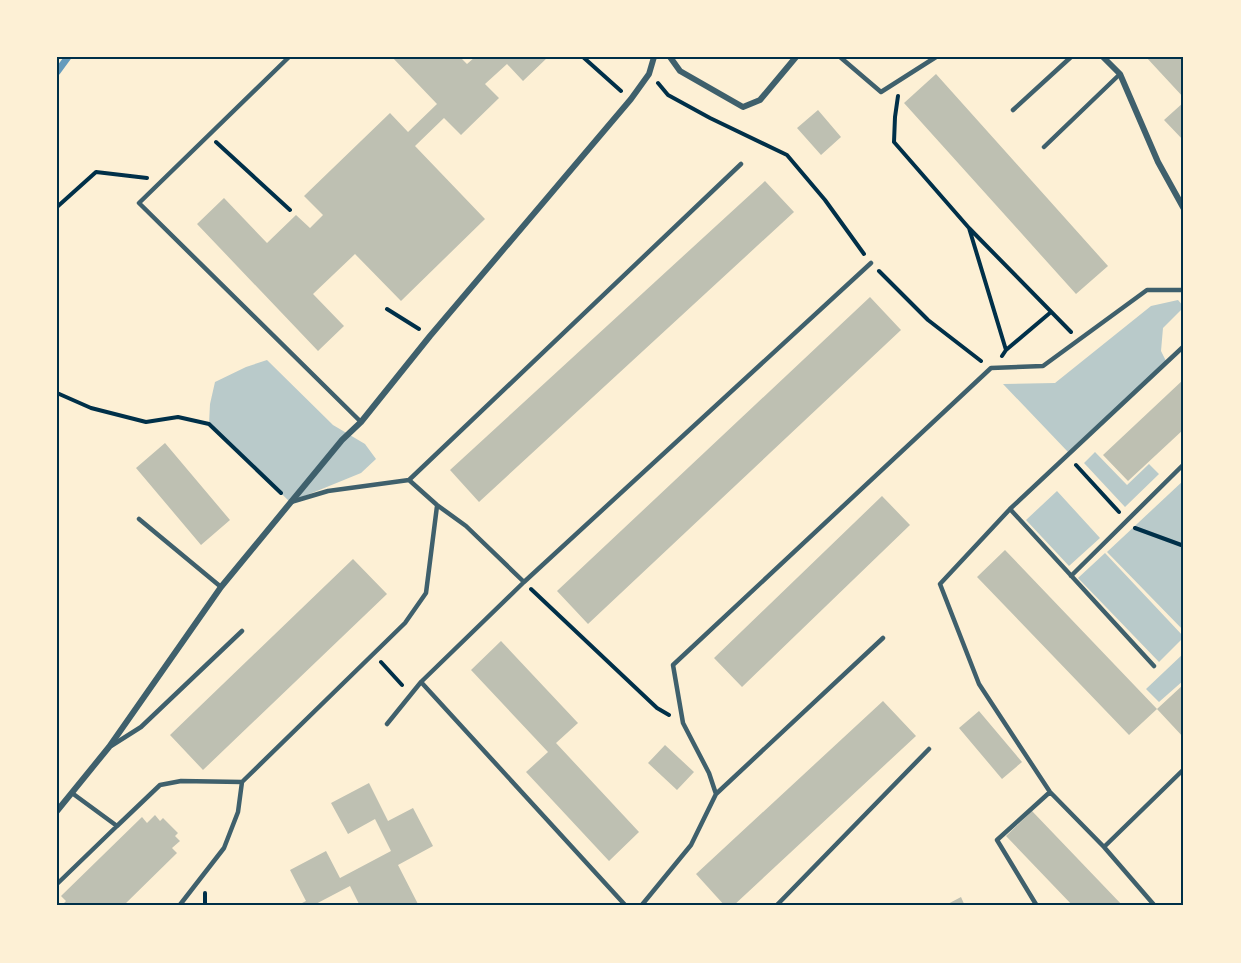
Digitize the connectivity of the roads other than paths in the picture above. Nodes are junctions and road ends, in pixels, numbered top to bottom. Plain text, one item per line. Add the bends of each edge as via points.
1 (289, 57) edge
2 (654, 57) edge
3 (670, 57) edge
4 (796, 57) edge
5 (840, 57) edge
6 (936, 57) edge
7 (1071, 57) edge
8 (1103, 57) edge
9 (1120, 74) junction
10 (1013, 110) dead end
11 (1044, 147) dead end
12 (741, 164) dead end
13 (1184, 209) edge
14 (871, 263) dead end
15 (1184, 290) edge
16 (1184, 346) edge
17 (361, 422) junction
18 (1184, 464) edge
19 (409, 480) junction
20 (291, 502) junction
21 (437, 506) junction
22 (1010, 510) junction
23 (139, 519) dead end
24 (1071, 576) junction
25 (524, 582) junction
26 (221, 587) junction
27 (242, 631) dead end
28 (883, 638) dead end
29 (1154, 666) dead end
30 (421, 682) junction
31 (387, 724) dead end
32 (109, 747) junction
33 (928, 749) dead end
34 (1184, 769) edge
35 (242, 782) junction
36 (1050, 792) junction
37 (72, 793) junction
38 (716, 794) junction
39 (57, 811) edge
40 (117, 826) junction
41 (1104, 847) junction
42 (57, 884) edge
43 (179, 906) edge
44 (626, 906) edge
45 (641, 906) edge
46 (776, 906) edge
47 (1037, 906) edge
48 (1155, 906) edge

1 - 17 lane via 139,203
2 - 17 street via 649,74 631,99
3 - 4 street via 680,71 744,107 760,100
5 - 6 lane via 881,92
7 - 10 lane
8 - 9 street
9 - 11 lane
9 - 13 street via 1158,162
12 - 19 lane
14 - 25 lane
15 - 38 lane via 1147,290 1043,366 991,368 673,665 683,723
16 - 22 lane
17 - 20 street
18 - 24 lane
19 - 20 lane via 328,491
19 - 21 lane
20 - 26 street
21 - 25 lane via 466,526
21 - 35 lane via 426,593 405,623
22 - 24 lane
22 - 36 lane via 940,584 979,684
23 - 26 lane
24 - 29 lane
25 - 30 lane
26 - 32 street
27 - 32 lane via 141,727
28 - 38 lane
30 - 31 lane
30 - 44 lane
32 - 37 street
33 - 46 lane
34 - 41 lane
35 - 40 lane via 181,781 160,785
35 - 43 lane via 238,813 224,848
36 - 41 lane
36 - 47 lane via 997,840
37 - 39 street
37 - 40 lane
38 - 45 lane via 691,845
40 - 42 lane
41 - 48 lane

